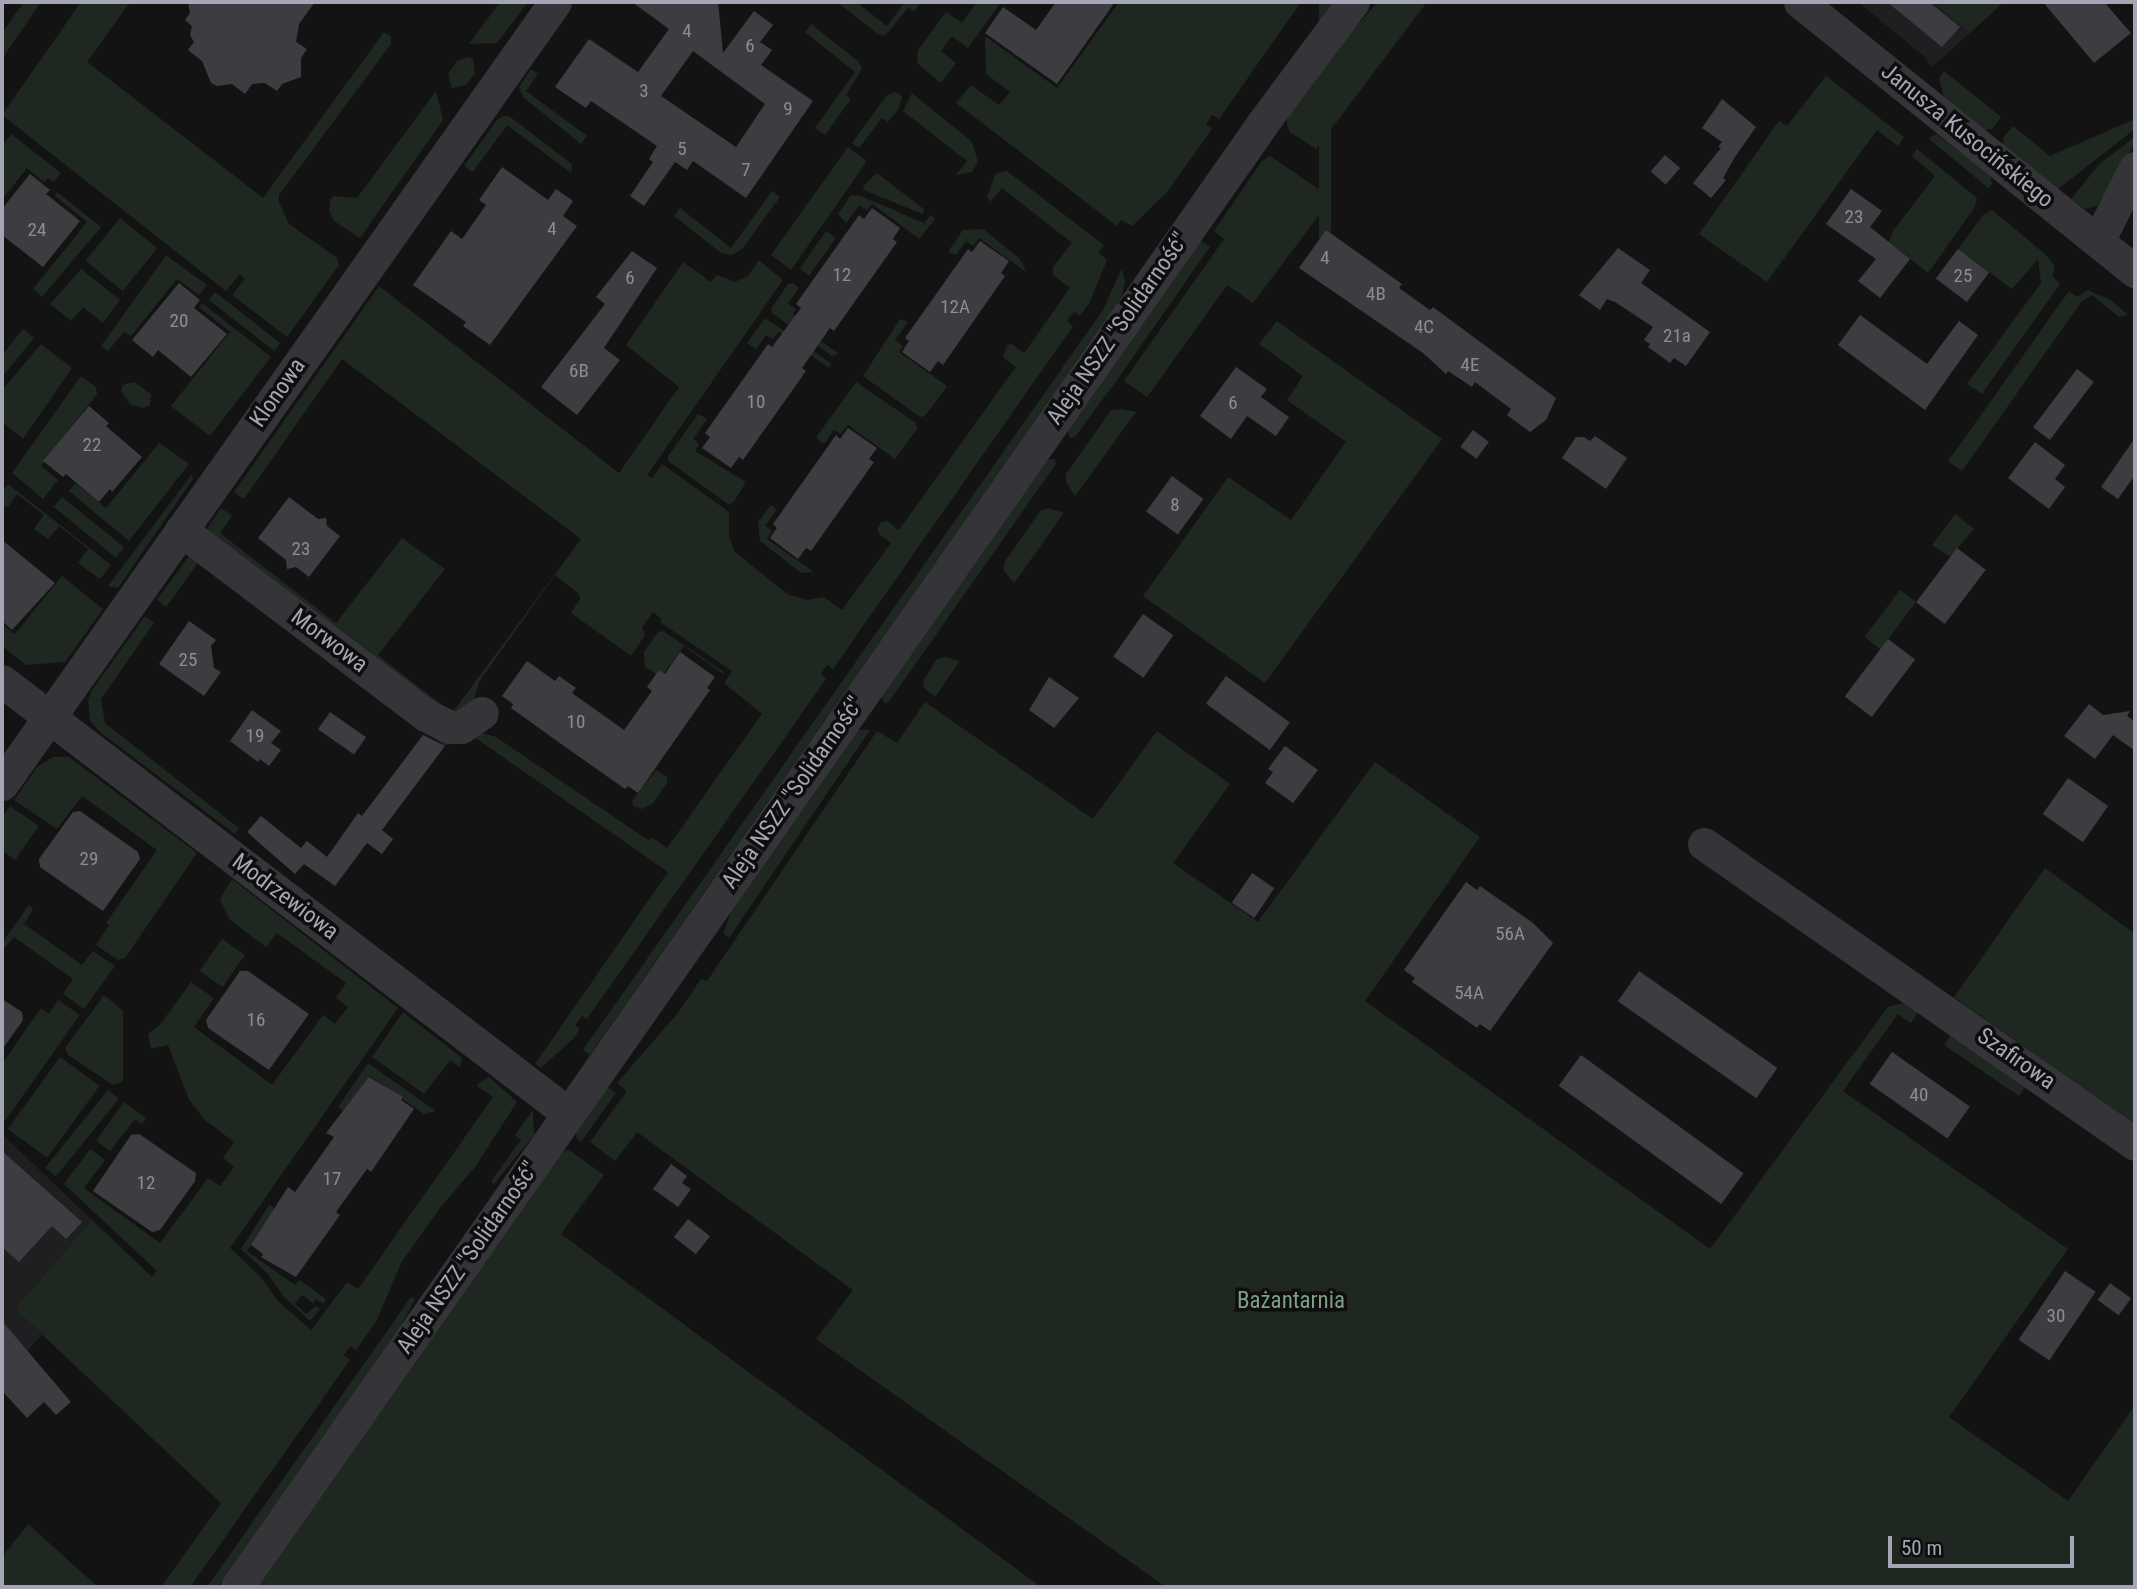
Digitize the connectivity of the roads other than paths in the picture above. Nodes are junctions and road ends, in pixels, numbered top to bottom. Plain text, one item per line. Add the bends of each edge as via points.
1 (555, 2) edge
2 (1353, 2) edge
3 (1800, 2) edge
4 (2135, 169) edge
5 (2098, 241) junction
6 (2135, 271) edge
7 (181, 530) junction
8 (2, 681) edge
9 (482, 713) dead end
10 (49, 716) junction
11 (2, 784) edge
12 (1704, 844) dead end
13 (569, 1114) junction
14 (2135, 1144) edge
15 (237, 1587) edge

1 - 7 street, Klonowa
2 - 13 street, Aleja NSZZ "Solidarność" via 1262,124
3 - 5 street, Janusza Kusocińskiego
4 - 5 street
5 - 6 street, Janusza Kusocińskiego
7 - 9 street, Morwowa via 426,715 450,727 461,727
7 - 10 street, Klonowa
8 - 10 street, Modrzewiowa
10 - 11 street, Klonowa
10 - 13 street, Modrzewiowa
12 - 14 street, Szafirowa
13 - 15 street, Aleja NSZZ "Solidarność"

